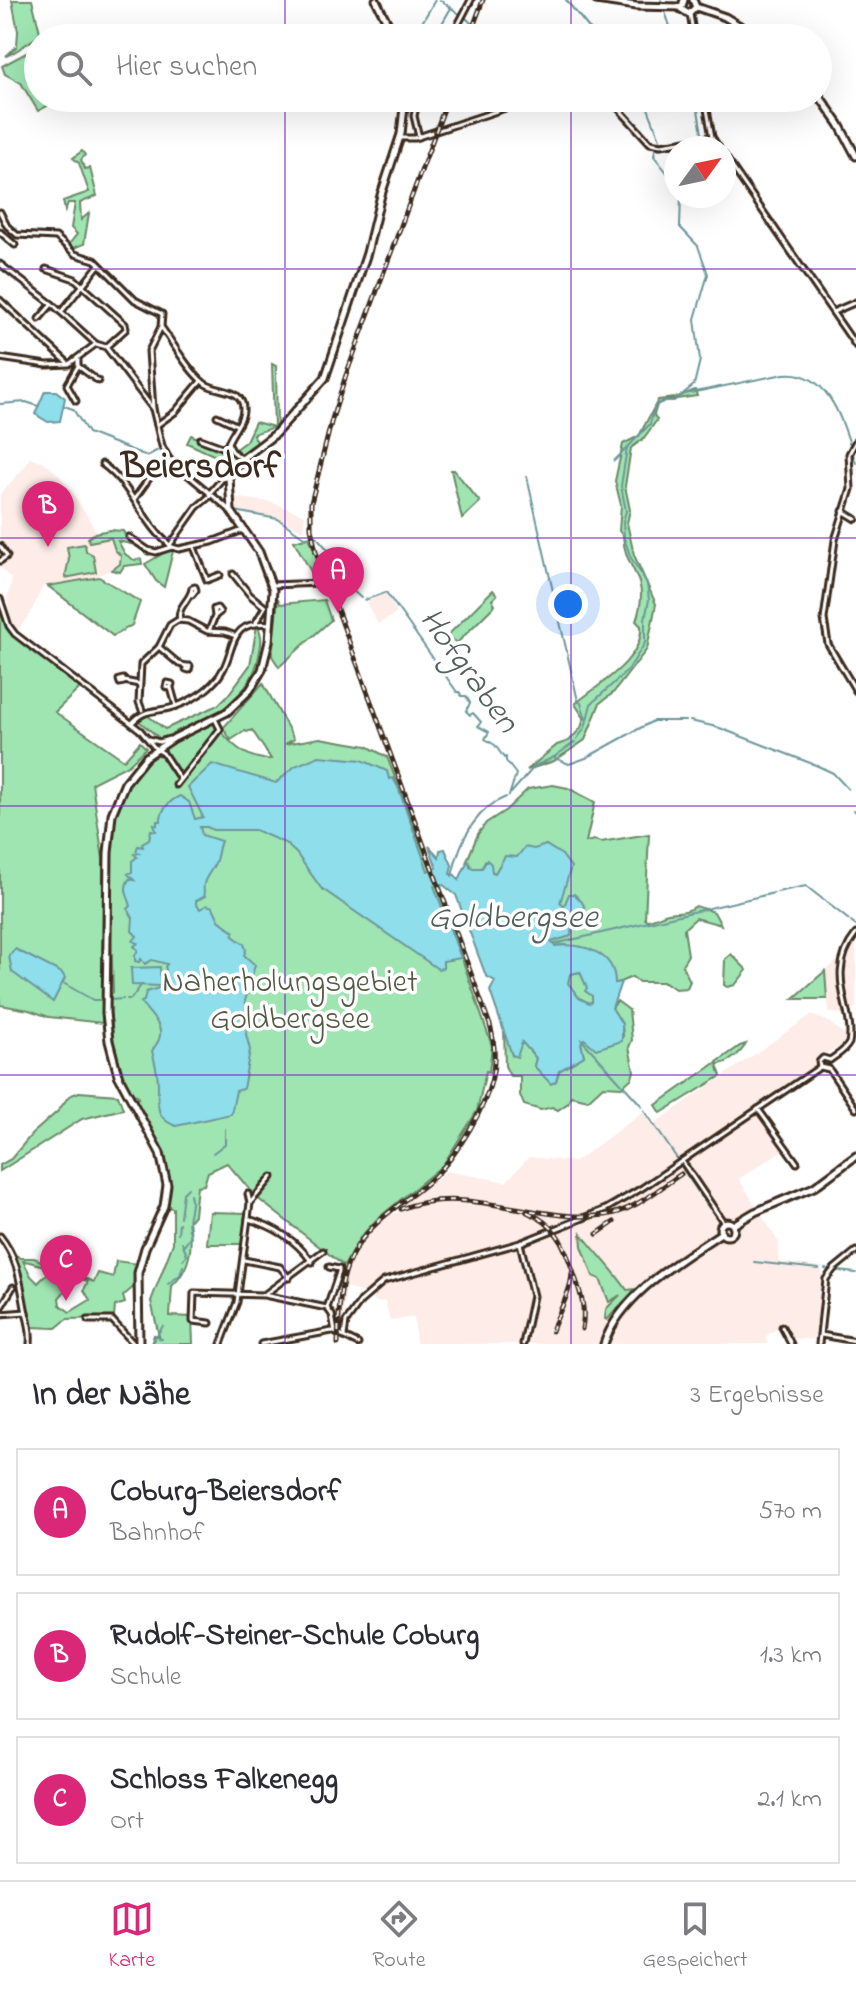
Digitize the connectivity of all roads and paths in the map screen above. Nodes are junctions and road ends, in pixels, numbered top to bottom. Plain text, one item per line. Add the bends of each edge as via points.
1 (376, 0) edge
2 (471, 0) edge
3 (596, 0) edge
4 (693, 0) edge
5 (682, 3) edge
6 (696, 7) junction
7 (689, 14) junction
8 (388, 24) edge
9 (458, 24) edge
10 (691, 24) edge
11 (737, 24) edge
12 (403, 112) edge
13 (415, 112) edge
14 (494, 112) edge
15 (622, 112) edge
16 (708, 112) edge
17 (831, 112) edge
18 (712, 136) edge
19 (419, 137) junction
20 (400, 138) junction
21 (664, 145) edge
22 (856, 156) edge
23 (736, 172) edge
24 (0, 212) edge
25 (7, 226) junction
26 (0, 230) edge
27 (15, 245) dead end
28 (0, 264) edge
29 (100, 264) junction
30 (46, 269) dead end
31 (83, 285) junction
32 (0, 300) edge
33 (856, 302) edge
34 (52, 304) junction
35 (61, 312) junction
36 (833, 312) junction
37 (39, 319) dead end
38 (161, 327) junction
39 (96, 344) junction
40 (856, 346) edge
41 (106, 347) junction
42 (0, 358) edge
43 (78, 359) junction
44 (69, 364) junction
45 (78, 366) junction
46 (98, 381) dead end
47 (201, 381) junction
48 (76, 401) dead end
49 (153, 409) junction
50 (217, 416) dead end
51 (157, 425) junction
52 (236, 425) junction
53 (200, 439) dead end
54 (856, 441) edge
55 (228, 445) junction
56 (169, 459) junction
57 (242, 459) junction
58 (102, 464) dead end
59 (229, 477) junction
60 (210, 495) junction
61 (134, 499) junction
62 (231, 511) junction
63 (843, 511) junction
64 (856, 519) edge
65 (243, 530) junction
66 (129, 537) dead end
67 (0, 546) edge
68 (171, 546) junction
69 (194, 547) junction
70 (0, 561) edge
71 (233, 574) dead end
72 (220, 575) dead end
73 (320, 583) dead end
74 (272, 585) junction
75 (192, 595) dead end
76 (0, 599) edge
77 (215, 616) dead end
78 (180, 620) junction
79 (256, 622) junction
80 (271, 624) junction
81 (209, 631) junction
82 (236, 636) junction
83 (159, 647) junction
84 (186, 666) dead end
85 (124, 681) dead end
86 (139, 684) junction
87 (171, 688) dead end
88 (856, 691) edge
89 (176, 706) junction
90 (143, 712) junction
91 (215, 719) junction
92 (132, 723) junction
93 (174, 738) junction
94 (152, 740) junction
95 (158, 747) junction
96 (180, 779) junction
97 (176, 785) dead end
98 (856, 934) edge
99 (830, 1060) junction
100 (820, 1067) junction
101 (829, 1069) junction
102 (758, 1109) junction
103 (856, 1109) edge
104 (856, 1156) edge
105 (682, 1161) junction
106 (797, 1163) dead end
107 (272, 1177) dead end
108 (248, 1194) dead end
109 (250, 1203) junction
110 (248, 1219) junction
111 (722, 1220) junction
112 (733, 1225) junction
113 (721, 1233) junction
114 (0, 1236) edge
115 (520, 1243) junction
116 (323, 1251) dead end
117 (856, 1251) edge
118 (244, 1260) junction
119 (312, 1262) junction
120 (329, 1267) dead end
121 (289, 1278) junction
122 (13, 1287) dead end
123 (239, 1294) junction
124 (264, 1295) junction
125 (327, 1308) junction
126 (0, 1311) edge
127 (26, 1312) junction
128 (88, 1320) dead end
129 (210, 1323) dead end
130 (782, 1327) dead end
131 (335, 1332) junction
132 (821, 1335) junction
133 (344, 1336) junction
134 (856, 1341) edge
135 (282, 1342) edge
136 (30, 1344) edge
137 (136, 1344) edge
138 (221, 1344) edge
139 (261, 1344) edge
140 (358, 1344) edge
141 (523, 1344) edge
142 (604, 1344) edge
143 (791, 1344) edge
144 (819, 1344) edge

1 - 8 street
2 - 9 street
3 - 5 street via 659,7
4 - 6 street
5 - 7 street
6 - 7 street
6 - 11 street
7 - 10 street
12 - 20 street
13 - 19 street
14 - 19 street
15 - 21 street via 650,143
16 - 18 street
17 - 22 street
19 - 20 street
20 - 57 street via 325,378 274,435
23 - 36 street
24 - 25 street
25 - 26 street
25 - 29 street via 19,236 56,237 75,254
26 - 27 street
28 - 34 street
29 - 31 street
29 - 38 street via 135,300 162,314
30 - 31 street
31 - 35 street
31 - 41 street via 127,327
32 - 44 street
33 - 36 street
34 - 35 street
34 - 37 street
35 - 39 street
36 - 40 street
38 - 47 street
38 - 49 street via 149,351
39 - 41 street
39 - 43 street
41 - 49 street
42 - 44 street
43 - 44 street
43 - 45 street
45 - 46 street
45 - 48 street via 67,385
47 - 51 street
47 - 52 street via 241,400 244,411
49 - 51 street
50 - 52 street
51 - 56 street
52 - 55 street
53 - 55 street
54 - 63 street
55 - 57 street
56 - 60 street
56 - 61 street
57 - 59 street
58 - 61 street
59 - 60 street
59 - 62 street
60 - 62 street
60 - 68 street
61 - 68 street
62 - 65 street
63 - 64 street
63 - 88 street via 825,629 832,653
65 - 69 street
65 - 74 street
66 - 68 street via 156,552
67 - 70 street via 7,556
68 - 69 street
69 - 72 street via 207,580
71 - 79 street via 265,607
73 - 74 street
74 - 80 street
75 - 78 street via 180,609
76 - 92 street via 15,634
77 - 81 street
78 - 81 street
78 - 83 street via 170,625
79 - 80 street
79 - 82 street
80 - 91 street via 262,670 240,701
81 - 82 street
82 - 89 street via 215,682
83 - 84 street
83 - 86 street via 141,664
85 - 86 street
86 - 90 street
87 - 89 street
89 - 90 street
90 - 92 street
91 - 93 street
91 - 96 street via 220,729
92 - 94 street
93 - 94 street
93 - 95 street
94 - 95 street
95 - 96 street
95 - 137 street via 128,777 112,814 108,853 110,1047 118,1075 163,1161 167,1185 138,1273
96 - 97 street
98 - 99 street via 842,962 852,1034 848,1046
99 - 100 street via 820,1059
99 - 101 street
100 - 101 street
100 - 102 street
101 - 103 street
102 - 105 street
102 - 106 street
104 - 112 street via 814,1187
105 - 111 street
105 - 115 street via 620,1202
107 - 109 street
108 - 109 street
109 - 110 street
110 - 118 street
110 - 119 street via 280,1232
111 - 112 street
111 - 113 street
112 - 113 street via 732,1234
113 - 142 street via 633,1298
114 - 127 street via 20,1273
115 - 133 street via 384,1281 361,1301 346,1322
115 - 141 street via 533,1296
116 - 119 street
117 - 132 street via 826,1279
118 - 121 street via 280,1267
118 - 123 street
119 - 121 street
120 - 125 street via 339,1272
121 - 124 street
122 - 126 street
123 - 124 street
123 - 129 street via 194,1293 193,1321
123 - 138 street
124 - 125 street
125 - 131 street
126 - 127 street
127 - 136 street
128 - 137 street via 112,1320
130 - 143 street
131 - 133 street
131 - 135 street
132 - 134 street
132 - 144 street
133 - 140 street
135 - 139 street

